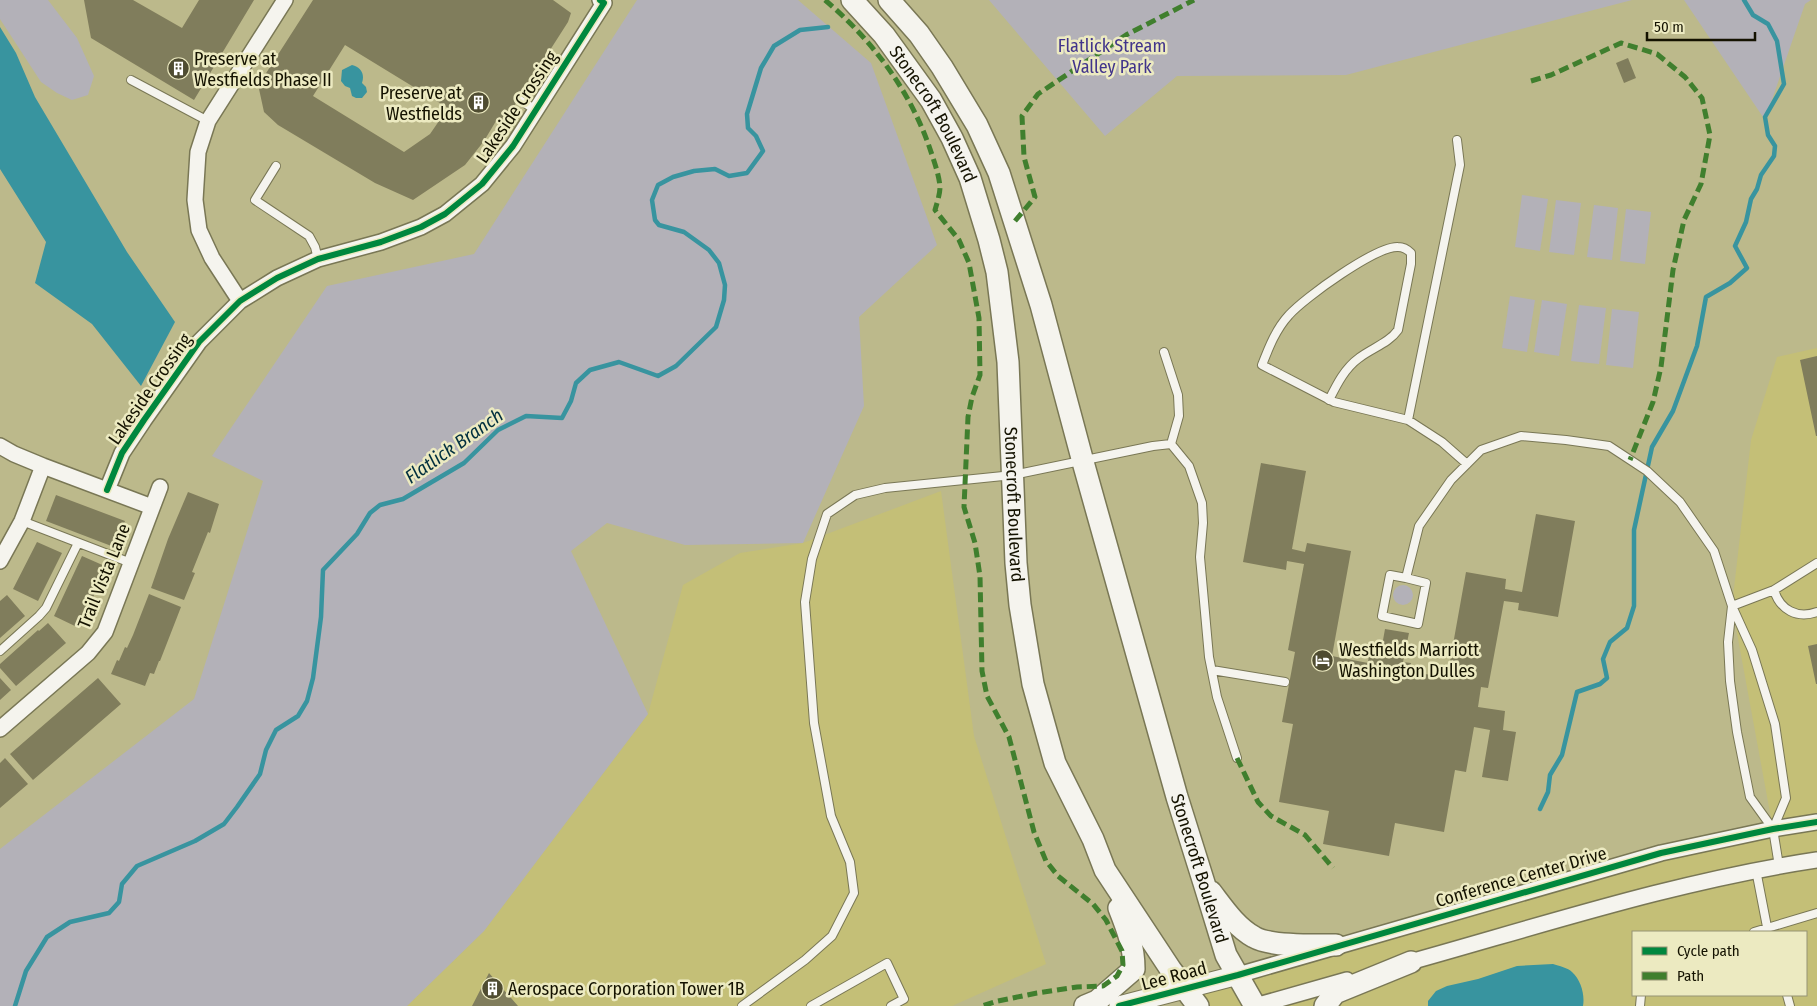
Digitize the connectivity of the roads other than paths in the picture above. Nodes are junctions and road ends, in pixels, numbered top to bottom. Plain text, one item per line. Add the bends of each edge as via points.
1 (285, 0) edge
2 (852, 0) edge
3 (889, 0) edge
4 (603, 1) edge
5 (131, 80) dead end
6 (518, 99) dead end
7 (536, 110) junction
8 (208, 121) junction
9 (1457, 140) dead end
10 (276, 166) dead end
11 (318, 259) junction
12 (240, 301) junction
13 (1164, 352) dead end
14 (1329, 400) junction
15 (1408, 420) junction
16 (1171, 444) junction
17 (0, 446) edge
18 (1083, 462) junction
19 (1467, 464) junction
20 (43, 466) junction
21 (1013, 475) junction
22 (160, 487) dead end
23 (107, 490) junction
24 (152, 507) junction
25 (22, 521) junction
26 (78, 543) junction
27 (0, 561) edge
28 (131, 563) junction
29 (1817, 563) edge
30 (1406, 578) junction
31 (1774, 590) junction
32 (1732, 606) junction
33 (1817, 612) edge
34 (0, 651) edge
35 (1212, 670) junction
36 (1285, 682) dead end
37 (0, 729) edge
38 (1237, 758) dead end
39 (1817, 822) edge
40 (1773, 829) junction
41 (1817, 860) edge
42 (1779, 866) junction
43 (1105, 870) junction
44 (1756, 870) junction
45 (1204, 883) junction
46 (1817, 913) edge
47 (1768, 930) edge
48 (1336, 946) junction
49 (1411, 962) junction
50 (1238, 975) junction
51 (1185, 989) junction
52 (742, 1006) edge
53 (811, 1006) edge
54 (891, 1006) edge
55 (1085, 1006) edge
56 (1119, 1006) edge
57 (1198, 1006) edge
58 (1255, 1006) edge
59 (1325, 1006) edge

1 - 8 street
2 - 21 main road, Stonecroft Boulevard via 884,35 931,100 970,178 998,280 1008,362
3 - 18 main road, Stonecroft Boulevard via 942,67 977,125 999,173 1041,305
4 - 7 street, Lakeside Crossing
5 - 8 lane
6 - 7 lane
7 - 11 street, Lakeside Crossing via 482,184 445,214 397,237
8 - 12 street via 196,166 196,217 212,258
9 - 15 lane via 1460,165
10 - 11 lane via 255,200 309,236
11 - 12 street, Lakeside Crossing via 277,278
12 - 23 street, Lakeside Crossing via 200,342 159,398 122,453
13 - 16 lane via 1178,395 1179,416
14 - 14 lane via 1262,365 1270,344 1289,314 1334,278 1390,248 1406,248 1411,253 1410,264 1398,330 1350,365
14 - 15 lane
15 - 19 lane via 1442,442
16 - 18 lane
16 - 35 lane via 1189,466 1202,503 1200,558
17 - 20 street
18 - 21 lane
18 - 45 main road, Stonecroft Boulevard
19 - 30 lane via 1451,480 1420,526
19 - 32 lane via 1481,450 1521,436 1609,446 1647,471 1680,502 1714,551
20 - 23 street
20 - 25 street
21 - 43 main road, Stonecroft Boulevard via 1016,563 1033,684 1055,763 1094,838
21 - 52 lane via 885,488 855,495 827,514 812,559 805,602 814,723 831,816 850,862 854,893 832,936
22 - 24 street, Trail Vista Lane
23 - 24 street
24 - 28 street, Trail Vista Lane
25 - 26 lane
25 - 27 street
26 - 28 lane
26 - 34 lane via 46,608
28 - 37 street, Trail Vista Lane via 109,623 99,640
29 - 31 lane
30 - 30 lane via 1390,575 1382,616 1418,624 1426,583
31 - 32 lane
31 - 33 lane via 1776,598 1790,612 1800,615
32 - 40 lane via 1728,642 1737,732 1750,797
32 - 40 lane via 1752,650 1775,724 1786,798
35 - 36 lane
35 - 38 lane via 1217,697
39 - 40 street, Conference Center Drive
40 - 42 lane
40 - 48 street, Conference Center Drive via 1661,853
41 - 42 street
42 - 44 street
43 - 51 main road, Stonecroft Boulevard
43 - 55 main road via 1131,938 1134,969 1097,1001
44 - 47 lane
44 - 49 street via 1617,903
45 - 48 main road via 1238,925 1256,938 1299,945
45 - 50 main road, Stonecroft Boulevard via 1226,955
46 - 47 lane
48 - 50 street, Conference Center Drive
49 - 58 street
49 - 59 main road via 1335,993
50 - 51 street, Lee Road
50 - 58 main road, Stonecroft Boulevard
51 - 56 street, Lee Road
51 - 57 main road, Stonecroft Boulevard
53 - 54 lane via 887,963 904,999

